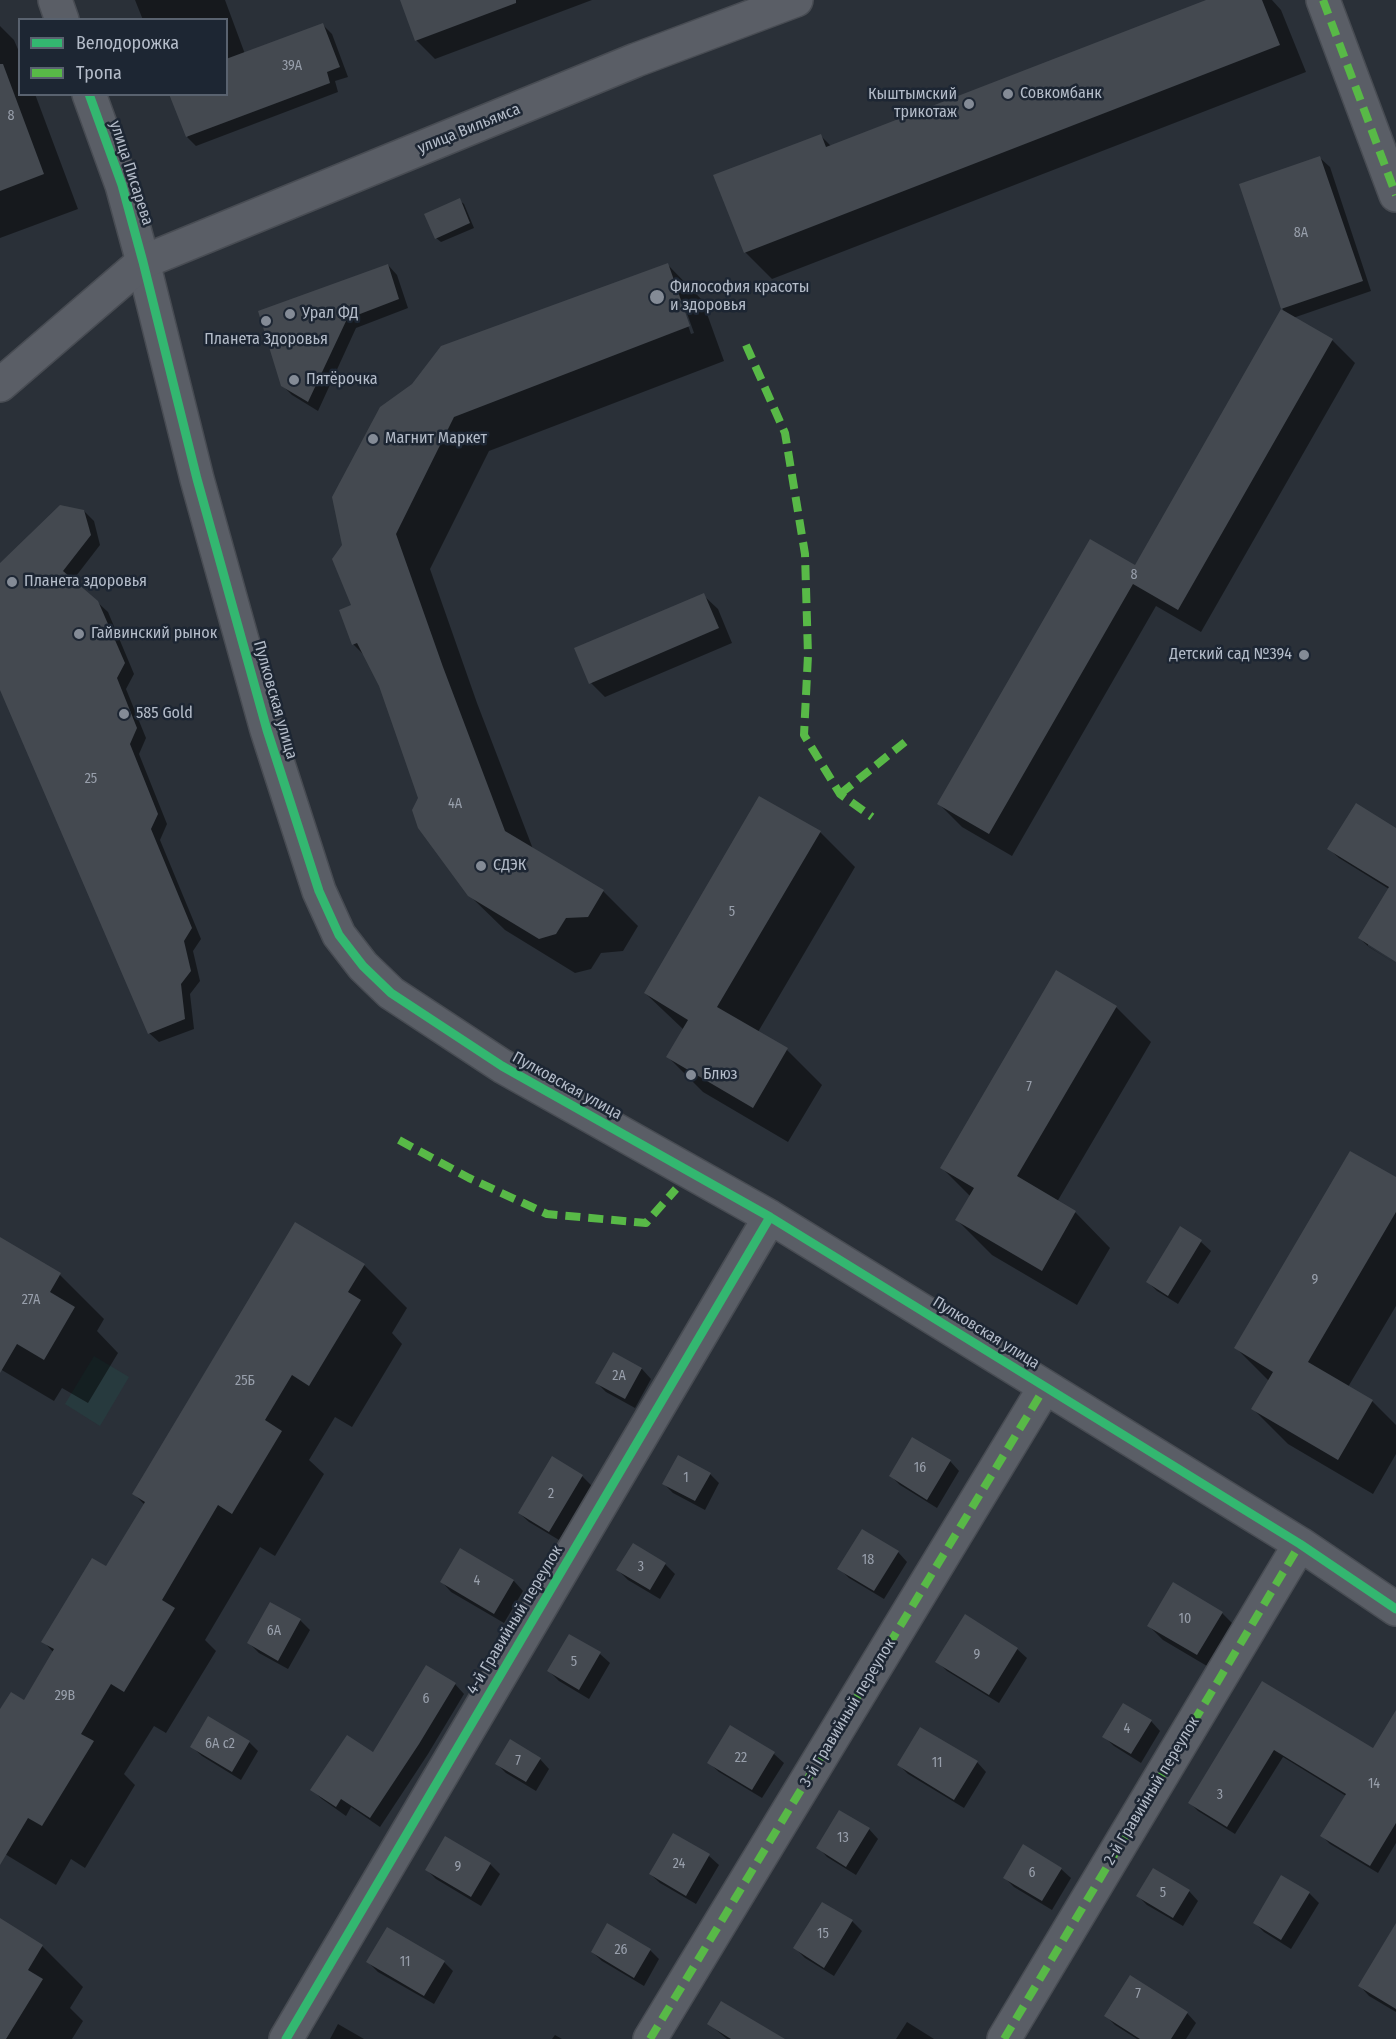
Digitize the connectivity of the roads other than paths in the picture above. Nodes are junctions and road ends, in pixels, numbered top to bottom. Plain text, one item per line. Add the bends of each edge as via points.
1 (55, 0) edge
2 (796, 0) edge
3 (1323, 0) edge
4 (61, 18) edge
5 (90, 96) edge
6 (1396, 195) edge
7 (143, 262) junction
8 (0, 385) edge
9 (770, 1217) junction
10 (1045, 1387) junction
11 (1300, 1544) junction
12 (1396, 1609) edge
13 (286, 2039) edge
14 (650, 2039) edge
15 (1004, 2039) edge

1 - 4 street
2 - 7 street, улица Вильямса via 636,60
3 - 6 street
5 - 7 street, улица Писарева via 122,185
7 - 8 street
7 - 9 street, Пулковская улица via 196,479 267,730 319,891 339,935 391,993 444,1030
9 - 10 street, Пулковская улица
9 - 13 street, 4-й Гравийный переулок
10 - 11 street, Пулковская улица
10 - 14 street, 3-й Гравийный переулок
11 - 12 street, Пулковская улица
11 - 15 street, 2-й Гравийный переулок

